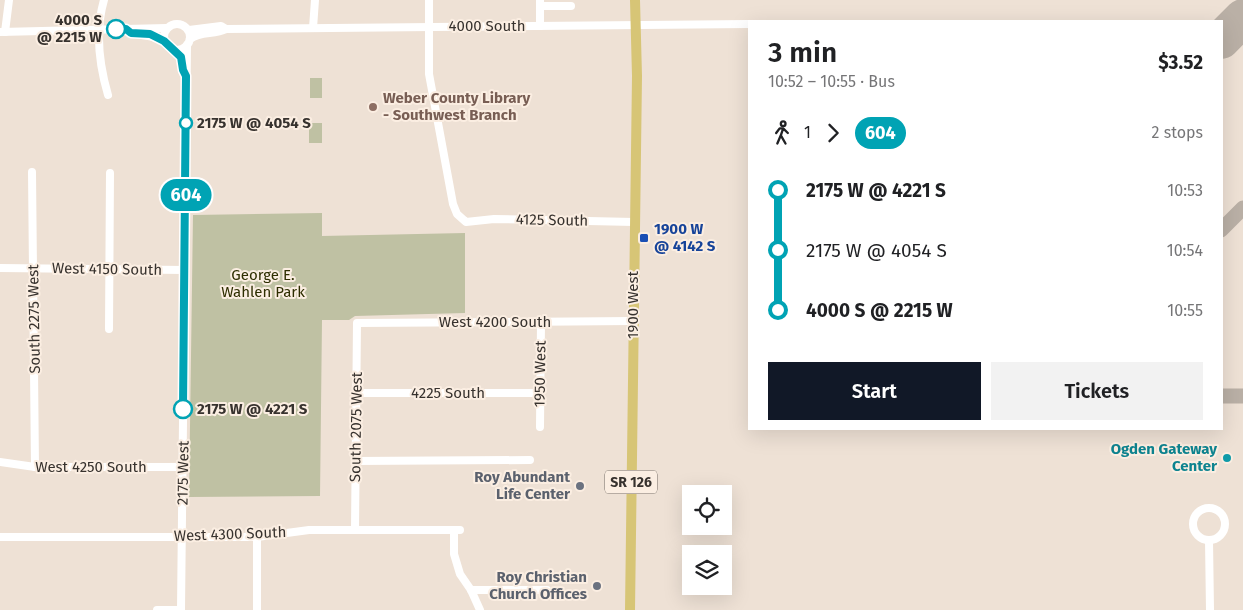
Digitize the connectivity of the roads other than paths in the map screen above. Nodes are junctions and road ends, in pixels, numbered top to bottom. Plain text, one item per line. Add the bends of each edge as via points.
1 (9, 0) edge
2 (104, 0) edge
3 (314, 0) edge
4 (429, 0) edge
5 (635, 0) edge
6 (540, 3) edge
7 (571, 6) dead end
8 (748, 24) edge
9 (636, 25) junction
10 (429, 26) junction
11 (540, 26) junction
12 (98, 28) junction
13 (167, 28) junction
14 (313, 28) junction
15 (126, 29) junction
16 (226, 29) junction
17 (188, 30) junction
18 (2, 32) edge
19 (164, 41) junction
20 (189, 42) junction
21 (175, 50) junction
22 (186, 76) junction
23 (108, 95) dead end
24 (32, 172) dead end
25 (110, 173) dead end
26 (634, 222) junction
27 (0, 268) edge
28 (33, 268) junction
29 (109, 269) junction
30 (185, 270) junction
31 (541, 322) junction
32 (633, 322) junction
33 (357, 323) joint
34 (109, 329) dead end
35 (356, 393) junction
36 (540, 393) junction
37 (540, 427) dead end
38 (530, 460) dead end
39 (355, 461) junction
40 (0, 462) edge
41 (35, 467) junction
42 (183, 467) junction
43 (354, 530) junction
44 (257, 536) junction
45 (0, 537) edge
46 (182, 537) junction
47 (1209, 540) junction
48 (471, 590) junction
49 (547, 590) dead end
50 (157, 610) edge
51 (181, 610) edge
52 (257, 610) edge
53 (480, 610) edge
54 (630, 610) edge
55 (1210, 610) edge

1 - 18 street
2 - 12 street
3 - 14 street
4 - 10 street
5 - 9 main road, 1900 West / SR 126
6 - 7 street
6 - 11 street
8 - 9 street, 4000 South
9 - 11 street, 4000 South
9 - 26 main road, 1900 West / SR 126
10 - 11 street, 4000 South
10 - 14 street, 4000 South
10 - 26 street, 4125 South via 429,74 453,204 462,219 466,222
12 - 15 street
12 - 18 street
12 - 23 street via 101,71
13 - 15 street
13 - 17 street via 177,24
13 - 19 street
14 - 16 street, 4000 South
15 - 19 street
16 - 17 street, 4000 South via 221,26
16 - 20 street, 4000 South via 204,33
17 - 20 street
19 - 21 street
20 - 21 street
20 - 22 street, 2175 West
21 - 22 street via 181,57
22 - 30 street, 2175 West
24 - 28 street, South 2275 West
25 - 29 street
26 - 32 main road, 1900 West / SR 126
27 - 28 street, West 4150 South
28 - 29 street, West 4150 South
28 - 41 street, South 2275 West
29 - 30 street, West 4150 South
29 - 34 street
30 - 42 street, 2175 West
31 - 32 street, West 4200 South
31 - 33 street, West 4200 South
31 - 36 street, 1950 West
32 - 54 main road, 1900 West / SR 126
33 - 35 street, South 2075 West
35 - 36 street, 4225 South
35 - 39 street, South 2075 West
36 - 37 street, 1950 West
38 - 39 street
39 - 43 street, South 2075 West
40 - 41 street, West 4250 South
41 - 42 street, West 4250 South
42 - 46 street, 2175 West
43 - 44 street, West 4300 South via 309,530
43 - 48 street, West 4300 South via 457,530 454,554 460,574
44 - 46 street, West 4300 South
44 - 52 street
45 - 46 street, West 4300 South
46 - 51 street, 2175 West
47 - 47 street via 1222,535 1226,522 1220,512 1207,508 1194,517 1193,528 1199,536
47 - 55 street
48 - 49 street
48 - 53 street
50 - 51 street

